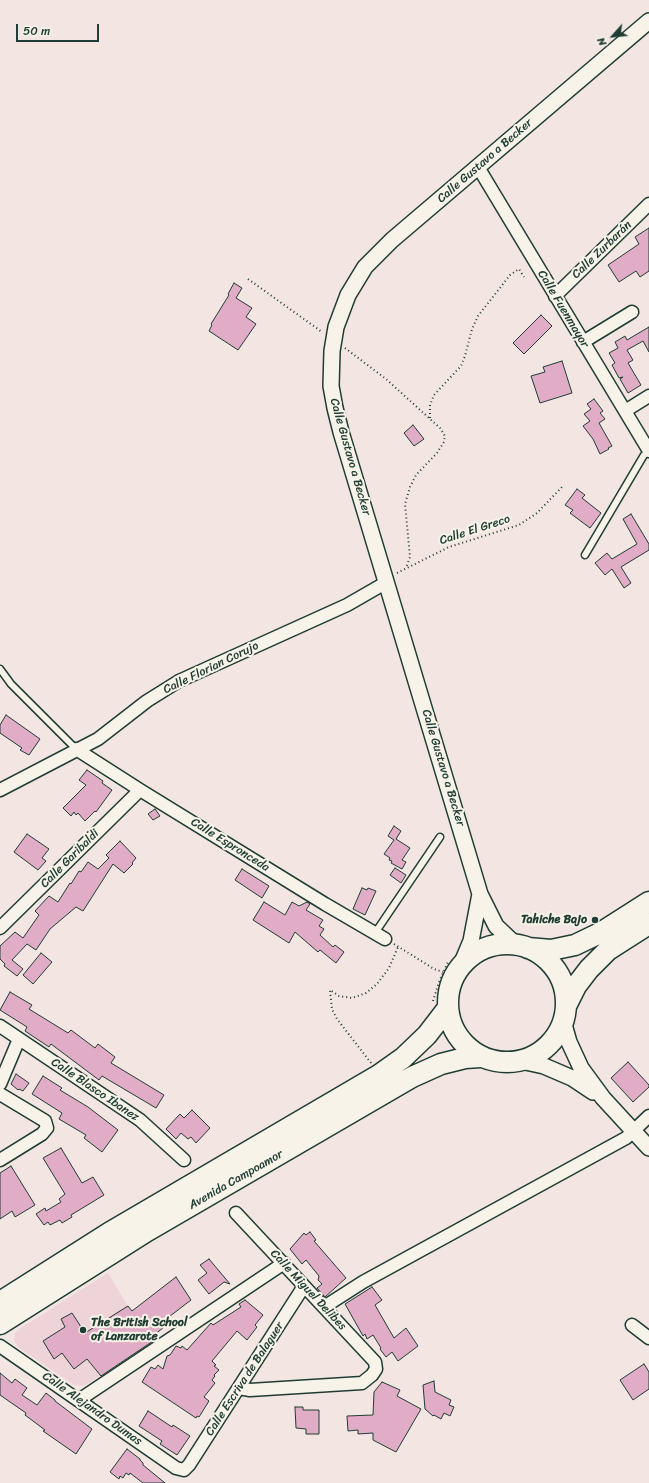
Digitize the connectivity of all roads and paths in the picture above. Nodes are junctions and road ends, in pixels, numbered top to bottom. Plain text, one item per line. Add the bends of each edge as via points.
1 (649, 21) edge
2 (478, 167) junction
3 (649, 204) edge
4 (524, 277) dead end
5 (248, 279) dead end
6 (555, 296) junction
7 (632, 312) dead end
8 (334, 339) junction
9 (583, 342) junction
10 (649, 396) edge
11 (625, 411) junction
12 (430, 419) junction
13 (649, 451) edge
14 (563, 486) dead end
15 (585, 555) dead end
16 (406, 568) junction
17 (387, 582) junction
18 (0, 669) edge
19 (76, 749) junction
20 (0, 790) edge
21 (140, 790) junction
22 (440, 837) dead end
23 (480, 894) junction
24 (649, 902) edge
25 (649, 924) edge
26 (0, 928) edge
27 (380, 936) junction
28 (522, 946) junction
29 (398, 947) junction
30 (451, 966) junction
31 (440, 1006) junction
32 (565, 1013) junction
33 (0, 1026) edge
34 (19, 1039) junction
35 (480, 1057) junction
36 (521, 1061) junction
37 (373, 1065) dead end
38 (0, 1084) edge
39 (0, 1094) edge
40 (602, 1098) junction
41 (649, 1116) edge
42 (633, 1131) junction
43 (649, 1148) edge
44 (0, 1160) edge
45 (184, 1160) dead end
46 (236, 1213) dead end
47 (284, 1264) junction
48 (304, 1286) junction
49 (0, 1302) edge
50 (324, 1308) junction
51 (0, 1324) edge
52 (632, 1325) dead end
53 (649, 1338) edge
54 (0, 1346) edge
55 (239, 1388) junction
56 (79, 1400) junction
57 (184, 1470) joint

1 - 2 street, Calle Gustavo a Becker
2 - 6 street, Calle Fuenmayor
2 - 8 street, Calle Gustavo a Becker via 392,240 365,267 348,295
3 - 6 street, Calle Zurbarán
4 - 12 path via 519,269 510,275 478,316 461,366 434,395 430,405
5 - 8 path
6 - 9 street, Calle Fuenmayor
7 - 9 street
8 - 12 path via 386,379
8 - 17 street, Calle Gustavo a Becker via 331,386 335,408
9 - 11 street, Calle Fuenmayor
10 - 11 street
11 - 13 street, Calle Fuenmayor
12 - 16 path via 445,436 437,453 416,475 406,498 405,516 410,557
13 - 15 lane via 644,455
14 - 16 path, Calle El Greco via 537,513 519,525 449,546
16 - 17 path, Calle El Greco
17 - 19 street, Calle Florian Corujo via 347,606 179,681 147,701 98,738
17 - 23 street, Calle Gustavo a Becker
18 - 19 lane via 11,684
19 - 20 street, Calle Florian Corujo
19 - 21 street, Calle Espronceda
21 - 26 street, Calle Garibaldi
21 - 27 street, Calle Espronceda
22 - 27 lane
23 - 28 street, Calle Gustavo a Becker via 496,926
23 - 30 street, Calle Gustavo a Becker via 471,941
24 - 28 highway via 602,932 575,945 551,950
25 - 32 highway via 608,950 589,969 576,986
27 - 29 path
28 - 30 highway via 495,945
28 - 32 highway via 548,961 562,982
29 - 30 path via 434,969
29 - 37 path via 389,968 377,984 366,993 352,998 339,996 330,990 332,1009 337,1019
30 - 31 path
30 - 31 highway via 450,985
31 - 35 highway via 464,1045
31 - 49 highway, Avenida Campoamor via 428,1035 403,1058 108,1233
32 - 36 highway via 554,1039 540,1053
32 - 40 street via 569,1042 581,1068
33 - 34 street, Calle Blasco Ibanez
34 - 38 street
34 - 45 street, Calle Blasco Ibanez via 140,1120
35 - 36 highway via 500,1063
35 - 51 highway, Avenida Campoamor via 441,1064 412,1077 147,1232
36 - 40 street via 544,1066 572,1078
39 - 44 street via 44,1121 47,1128 42,1134
40 - 42 street
41 - 42 street
42 - 43 street
42 - 50 street via 626,1138 363,1282
46 - 47 street, Calle Miguel Delibes
47 - 48 street, Calle Miguel Delibes
47 - 56 street
48 - 50 street, Calle Miguel Delibes
48 - 55 street, Calle Escriva de Balaguer
50 - 55 street, Calle Miguel Delibes via 375,1362 376,1369 372,1375 362,1383 250,1390
52 - 53 street
54 - 56 street, Calle Alejandro Dumas
55 - 57 street, Calle Escriva de Balaguer
56 - 57 street, Calle Alejandro Dumas via 176,1468

